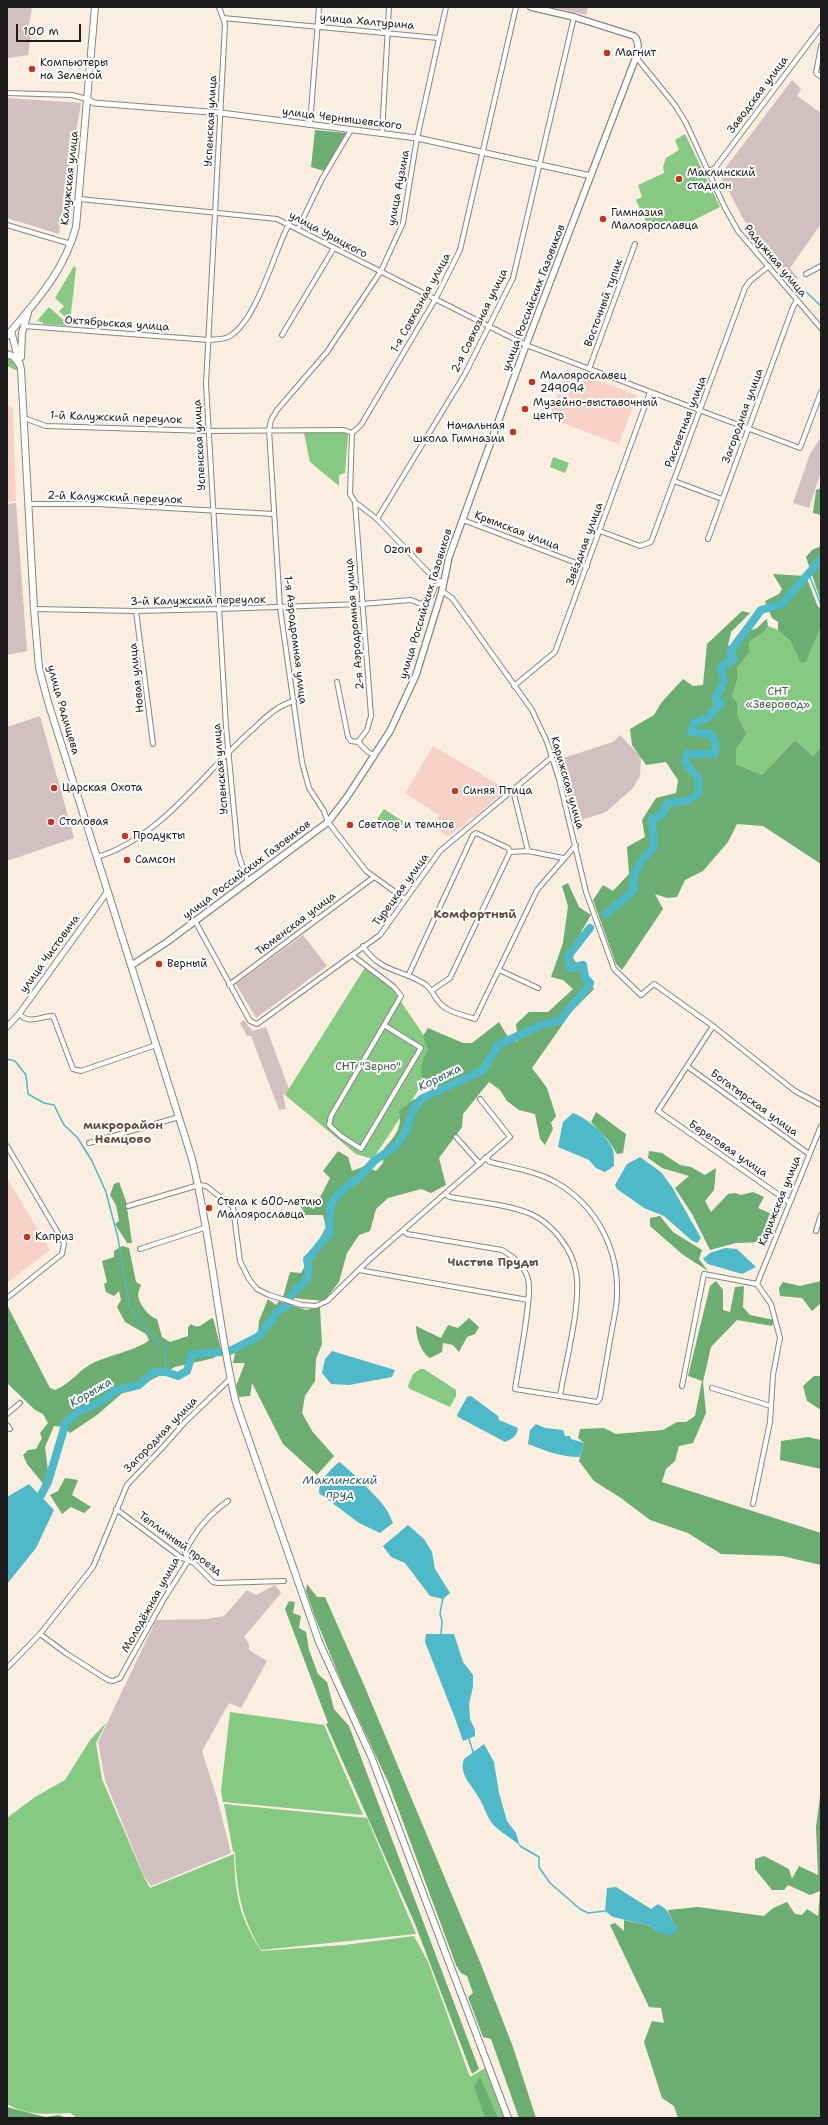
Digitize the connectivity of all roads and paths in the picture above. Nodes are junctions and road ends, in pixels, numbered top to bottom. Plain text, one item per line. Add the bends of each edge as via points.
1 (95, 7) edge
2 (219, 7) edge
3 (319, 7) edge
4 (390, 7) edge
5 (446, 7) edge
6 (516, 7) edge
7 (531, 7) edge
8 (574, 17) junction
9 (223, 18) junction
10 (318, 26) junction
11 (821, 27) edge
12 (388, 34) junction
13 (438, 38) junction
14 (821, 46) edge
15 (636, 58) junction
16 (821, 77) edge
17 (7, 93) edge
18 (87, 99) junction
19 (221, 113) junction
20 (310, 125) junction
21 (351, 130) junction
22 (382, 134) junction
23 (417, 138) junction
24 (481, 153) junction
25 (539, 165) junction
26 (708, 171) junction
27 (592, 176) junction
28 (80, 199) junction
29 (215, 211) junction
30 (289, 224) junction
31 (7, 225) edge
32 (298, 229) junction
33 (71, 244) junction
34 (635, 244) dead end
35 (334, 248) junction
36 (769, 266) junction
37 (821, 266) edge
38 (381, 271) junction
39 (806, 274) dead end
40 (436, 298) junction
41 (797, 300) junction
42 (30, 308) junction
43 (24, 326) junction
44 (489, 327) junction
45 (821, 328) edge
46 (8, 332) edge
47 (282, 335) dead end
48 (209, 340) junction
49 (526, 345) junction
50 (7, 354) edge
51 (21, 369) junction
52 (589, 369) junction
53 (650, 392) junction
54 (821, 392) edge
55 (700, 412) junction
56 (24, 418) junction
57 (748, 429) junction
58 (269, 430) junction
59 (208, 431) junction
60 (352, 434) junction
61 (674, 481) junction
62 (722, 499) junction
63 (355, 502) junction
64 (28, 504) junction
65 (212, 512) junction
66 (273, 514) junction
67 (377, 519) junction
68 (463, 520) junction
69 (600, 531) junction
70 (708, 539) dead end
71 (587, 567) junction
72 (444, 582) junction
73 (442, 591) junction
74 (362, 604) junction
75 (280, 608) junction
76 (34, 609) junction
77 (219, 609) junction
78 (136, 611) junction
79 (337, 682) dead end
80 (514, 686) junction
81 (294, 701) junction
82 (358, 742) junction
83 (153, 744) dead end
84 (228, 751) junction
85 (374, 755) junction
86 (552, 757) junction
87 (513, 790) junction
88 (328, 822) junction
89 (576, 845) junction
90 (528, 850) junction
91 (510, 852) junction
92 (98, 856) junction
93 (563, 858) junction
94 (374, 877) junction
95 (248, 882) junction
96 (108, 891) junction
97 (405, 899) junction
98 (195, 921) junction
99 (363, 946) junction
100 (352, 955) junction
101 (132, 965) junction
102 (499, 970) junction
103 (408, 976) junction
104 (229, 985) junction
105 (538, 988) dead end
106 (431, 991) junction
107 (19, 1014) junction
108 (384, 1025) junction
109 (713, 1026) junction
110 (7, 1027) edge
111 (156, 1045) junction
112 (688, 1067) junction
113 (480, 1099) dead end
114 (821, 1105) edge
115 (179, 1117) junction
116 (821, 1126) edge
117 (456, 1137) dead end
118 (90, 1143) dead end
119 (7, 1146) edge
120 (809, 1154) junction
121 (485, 1158) junction
122 (480, 1164) junction
123 (199, 1185) junction
124 (445, 1194) junction
125 (789, 1202) junction
126 (128, 1206) dead end
127 (821, 1216) edge
128 (206, 1227) junction
129 (403, 1231) junction
130 (816, 1231) dead end
131 (140, 1249) dead end
132 (359, 1270) junction
133 (757, 1284) junction
134 (7, 1298) edge
135 (528, 1300) junction
136 (231, 1378) junction
137 (682, 1386) dead end
138 (712, 1388) dead end
139 (560, 1396) junction
140 (20, 1403) dead end
141 (771, 1406) junction
142 (7, 1414) edge
143 (228, 1501) dead end
144 (753, 1504) dead end
145 (116, 1509) junction
146 (188, 1561) junction
147 (284, 1581) dead end
148 (40, 1634) junction
149 (7, 1668) edge
150 (508, 2118) edge

1 - 18 main road, Калужская улица
2 - 9 street, Успенская улица
3 - 10 street
4 - 12 street
5 - 13 street, улица Аузина
6 - 24 street, 1-я Совхозная улица
7 - 8 main road
8 - 15 main road, улица Российских Газовиков via 634,36 639,46
8 - 25 street, 2-я Совхозная улица
9 - 10 street, улица Халтурина
9 - 19 street, Успенская улица via 225,24
10 - 12 street, улица Халтурина
10 - 20 street
11 - 26 street, Заводская улица via 715,168
12 - 13 street, улица Халтурина
12 - 22 street
13 - 23 street, улица Аузина
14 - 16 street via 816,73
15 - 26 street, Радужная улица via 675,104
15 - 27 main road, улица Российских Газовиков
17 - 18 street via 72,95
18 - 19 street, улица Чернышевского via 94,103
18 - 28 main road, Калужская улица
19 - 20 street, улица Чернышевского
19 - 29 street, Успенская улица
20 - 21 street, улица Чернышевского
21 - 22 street, улица Чернышевского
21 - 32 street via 322,179
22 - 23 street, улица Чернышевского
23 - 24 street, улица Чернышевского
23 - 38 street, улица Аузина via 404,223
24 - 25 street, улица Чернышевского
24 - 40 street, 1-я Совхозная улица via 460,250
25 - 27 street, улица Чернышевского
25 - 44 street, 2-я Совхозная улица via 513,278
26 - 36 street, Радужная улица via 738,231
27 - 49 main road, улица Российских Газовиков
28 - 29 street, улица Урицкого
28 - 33 main road, Калужская улица
29 - 30 street, улица Урицкого via 277,218
29 - 48 street, Успенская улица
30 - 32 street, улица Урицкого
30 - 48 street, Октябрьская улица via 270,272 242,327 228,337
31 - 33 street
32 - 35 street, улица Урицкого
33 - 42 main road, Калужская улица via 59,268
34 - 52 street, Восточный тупик
35 - 38 street, улица Урицкого
35 - 47 street
36 - 41 street, Радужная улица
36 - 55 street, Рассветная улица via 745,288
37 - 39 street
38 - 40 street, улица Урицкого
38 - 58 street, улица Аузина via 327,352 277,410
40 - 44 street, улица Урицкого
40 - 60 street, 1-я Совхозная улица via 361,425
41 - 45 street, Радужная улица
41 - 57 street, Загородная улица
42 - 43 main road
42 - 46 main road, Калужская улица
43 - 48 street, Октябрьская улица
43 - 51 main road via 21,339
44 - 49 street, улица Урицкого
44 - 67 street, 2-я Совхозная улица via 465,374
46 - 51 main road, улица Радищева
48 - 59 street, Успенская улица via 206,384
49 - 52 street, улица Урицкого
49 - 68 main road, улица Российских Газовиков
50 - 51 main road via 17,360
51 - 56 main road, улица Радищева
52 - 53 street, улица Урицкого
53 - 55 street, улица Урицкого
53 - 69 street, Звёздная улица
54 - 57 street, улица Урицкого via 800,448
55 - 57 street, улица Урицкого
55 - 61 street, Рассветная улица
56 - 59 street, 1-й Калужский переулок via 46,426
56 - 64 main road, улица Радищева
57 - 62 street, Загородная улица
58 - 59 street, 1-й Калужский переулок
58 - 60 street, 1-й Калужский переулок via 344,430
58 - 66 street, 1-я Аэродромная улица
59 - 65 street, Успенская улица
60 - 63 street via 350,494
61 - 62 street
61 - 69 street, Рассветная улица via 651,542 640,546
62 - 70 street, Загородная улица
63 - 67 street
63 - 74 street, 2-я Аэродромная улица
64 - 65 street, 2-й Калужский переулок via 97,504
64 - 76 main road, улица Радищева
65 - 66 street, 2-й Калужский переулок
65 - 77 street, Успенская улица
66 - 75 street, 1-я Аэродромная улица
67 - 72 street via 427,571
68 - 71 street, Крымская улица
68 - 72 main road, улица Российских Газовиков via 449,557
69 - 71 street, Звёздная улица
71 - 80 street, Звёздная улица via 555,652
72 - 73 main road, улица Российских Газовиков
72 - 74 street, 3-й Калужский переулок via 435,586 431,597 421,604 411,600
73 - 80 street, Карижская улица via 452,598
73 - 85 main road, улица Российских Газовиков via 408,694
74 - 75 street, 3-й Калужский переулок
74 - 82 street, 2-я Аэродромная улица via 371,716 367,730
75 - 77 street, 3-й Калужский переулок
75 - 81 street, 1-я Аэродромная улица
76 - 78 street, 3-й Калужский переулок
76 - 92 main road, улица Радищева via 38,660 43,684
77 - 78 street, 3-й Калужский переулок
77 - 84 street, Успенская улица
78 - 83 street, Новая улица
79 - 82 street via 348,738
80 - 86 street, Карижская улица via 532,710
81 - 84 street via 281,705
81 - 88 street, 1-я Аэродромная улица via 302,762 309,788
82 - 85 street
84 - 92 street via 184,797 146,831 126,846
84 - 95 street, Успенская улица via 238,853
85 - 88 main road, улица Российских Газовиков
86 - 87 street, Турецкая улица
86 - 89 street, Карижская улица
87 - 90 street
87 - 97 street, Турецкая улица via 440,851
88 - 94 street, 1-я Аэродромная улица via 366,871
88 - 95 main road, улица Российских Газовиков
89 - 93 street
89 - 109 street, Карижская улица via 586,892 614,969 641,995 654,984
90 - 91 street
90 - 93 street
91 - 103 street via 508,848 476,833 473,835
91 - 106 street via 450,978
92 - 96 main road, улица Радищева
93 - 102 street via 537,890
94 - 97 street, 1-я Аэродромная улица
94 - 104 street, Тюменская улица
95 - 98 main road, улица Российских Газовиков
96 - 101 main road, улица Радищева
96 - 107 street, улица Чистовича
97 - 99 street, Турецкая улица via 380,935
98 - 101 main road, улица Российских Газовиков
98 - 104 street
99 - 100 street, Турецкая улица
99 - 103 street via 372,957 388,969
100 - 104 street, Турецкая улица via 257,1024 250,1021
100 - 108 street via 394,987 401,996
101 - 111 main road, улица Радищева
102 - 105 street
102 - 106 street via 475,1019 446,1008
103 - 106 street via 426,985
107 - 110 street, улица Чистовича
107 - 111 street via 24,1019 34,1020 53,1016 73,1069 81,1071
108 - 108 street via 331,1116 329,1125 361,1149 421,1048
109 - 112 street
109 - 114 street via 795,1091
111 - 115 main road, улица Радищева
112 - 120 street, Богатырская улица
112 - 125 street, Береговая улица via 658,1111
113 - 121 street via 510,1137
115 - 118 street
115 - 123 main road, улица Радищева
116 - 120 street, Карижская улица
117 - 122 street
119 - 134 street via 64,1243 62,1254
120 - 125 street, Карижская улица
121 - 122 street
121 - 139 street via 490,1162 536,1173 557,1182 569,1191 586,1206 598,1222 614,1258 617,1297 600,1398 597,1402
122 - 124 street
123 - 126 street
123 - 128 main road, улица Радищева
123 - 132 street via 206,1186 233,1207 240,1262 257,1289 302,1305 316,1306 327,1301
124 - 129 street
124 - 139 street via 532,1215 544,1222 564,1244 573,1262 577,1286
125 - 133 street, Карижская улица
127 - 130 street
128 - 131 street
128 - 136 main road, улица Радищева
129 - 132 street
129 - 135 street via 407,1234 502,1250 514,1257 524,1268 530,1289
132 - 135 street
133 - 137 street via 704,1274
133 - 141 street via 771,1304 780,1338 773,1375
135 - 139 street via 515,1389
136 - 145 street, Загородная улица via 140,1469 127,1484
136 - 150 main road, улица Радищева via 236,1403 319,1642 371,1756
138 - 141 street
140 - 142 street
141 - 144 street
143 - 146 street, Молодёжная улица via 201,1524 184,1552
145 - 146 street, Тепличный проезд
145 - 148 street, Загородная улица via 93,1567
146 - 147 street, Тепличный проезд via 218,1583
146 - 148 street, Молодёжная улица via 164,1598 120,1678 108,1680
148 - 149 street, Загородная улица

